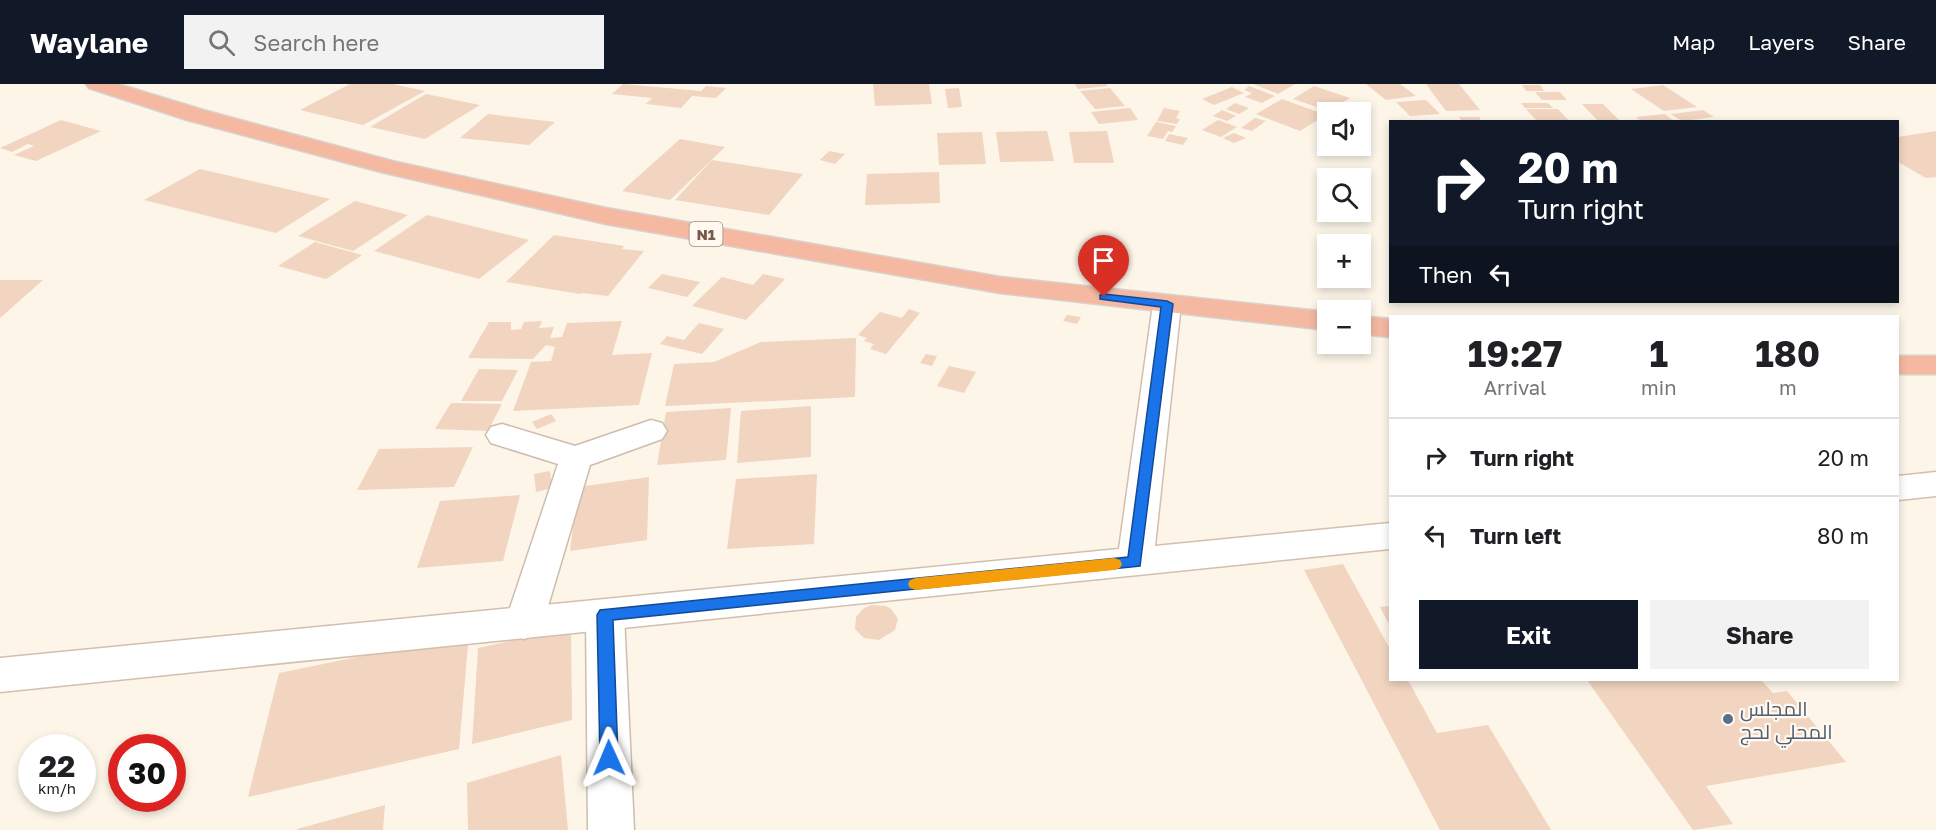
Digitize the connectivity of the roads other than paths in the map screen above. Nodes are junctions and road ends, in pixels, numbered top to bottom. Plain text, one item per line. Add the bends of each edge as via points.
1 (96, 84) edge
2 (1167, 304) junction
3 (1317, 320) edge
4 (1371, 325) edge
5 (1389, 328) edge
6 (1899, 365) edge
7 (1936, 366) edge
8 (651, 431) dead end
9 (502, 435) dead end
10 (576, 458) junction
11 (1936, 484) edge
12 (1899, 488) edge
13 (1389, 537) edge
14 (1135, 562) junction
15 (605, 615) junction
16 (524, 623) junction
17 (0, 675) edge
18 (611, 830) edge

1 - 2 highway, N1 via 389,167 606,216 1000,285
2 - 3 highway, N1
2 - 14 main road
4 - 5 highway
6 - 7 highway
8 - 10 main road
9 - 10 main road
10 - 16 main road
11 - 12 main road
13 - 14 main road
14 - 15 main road
15 - 16 main road
15 - 18 main road
16 - 17 main road

